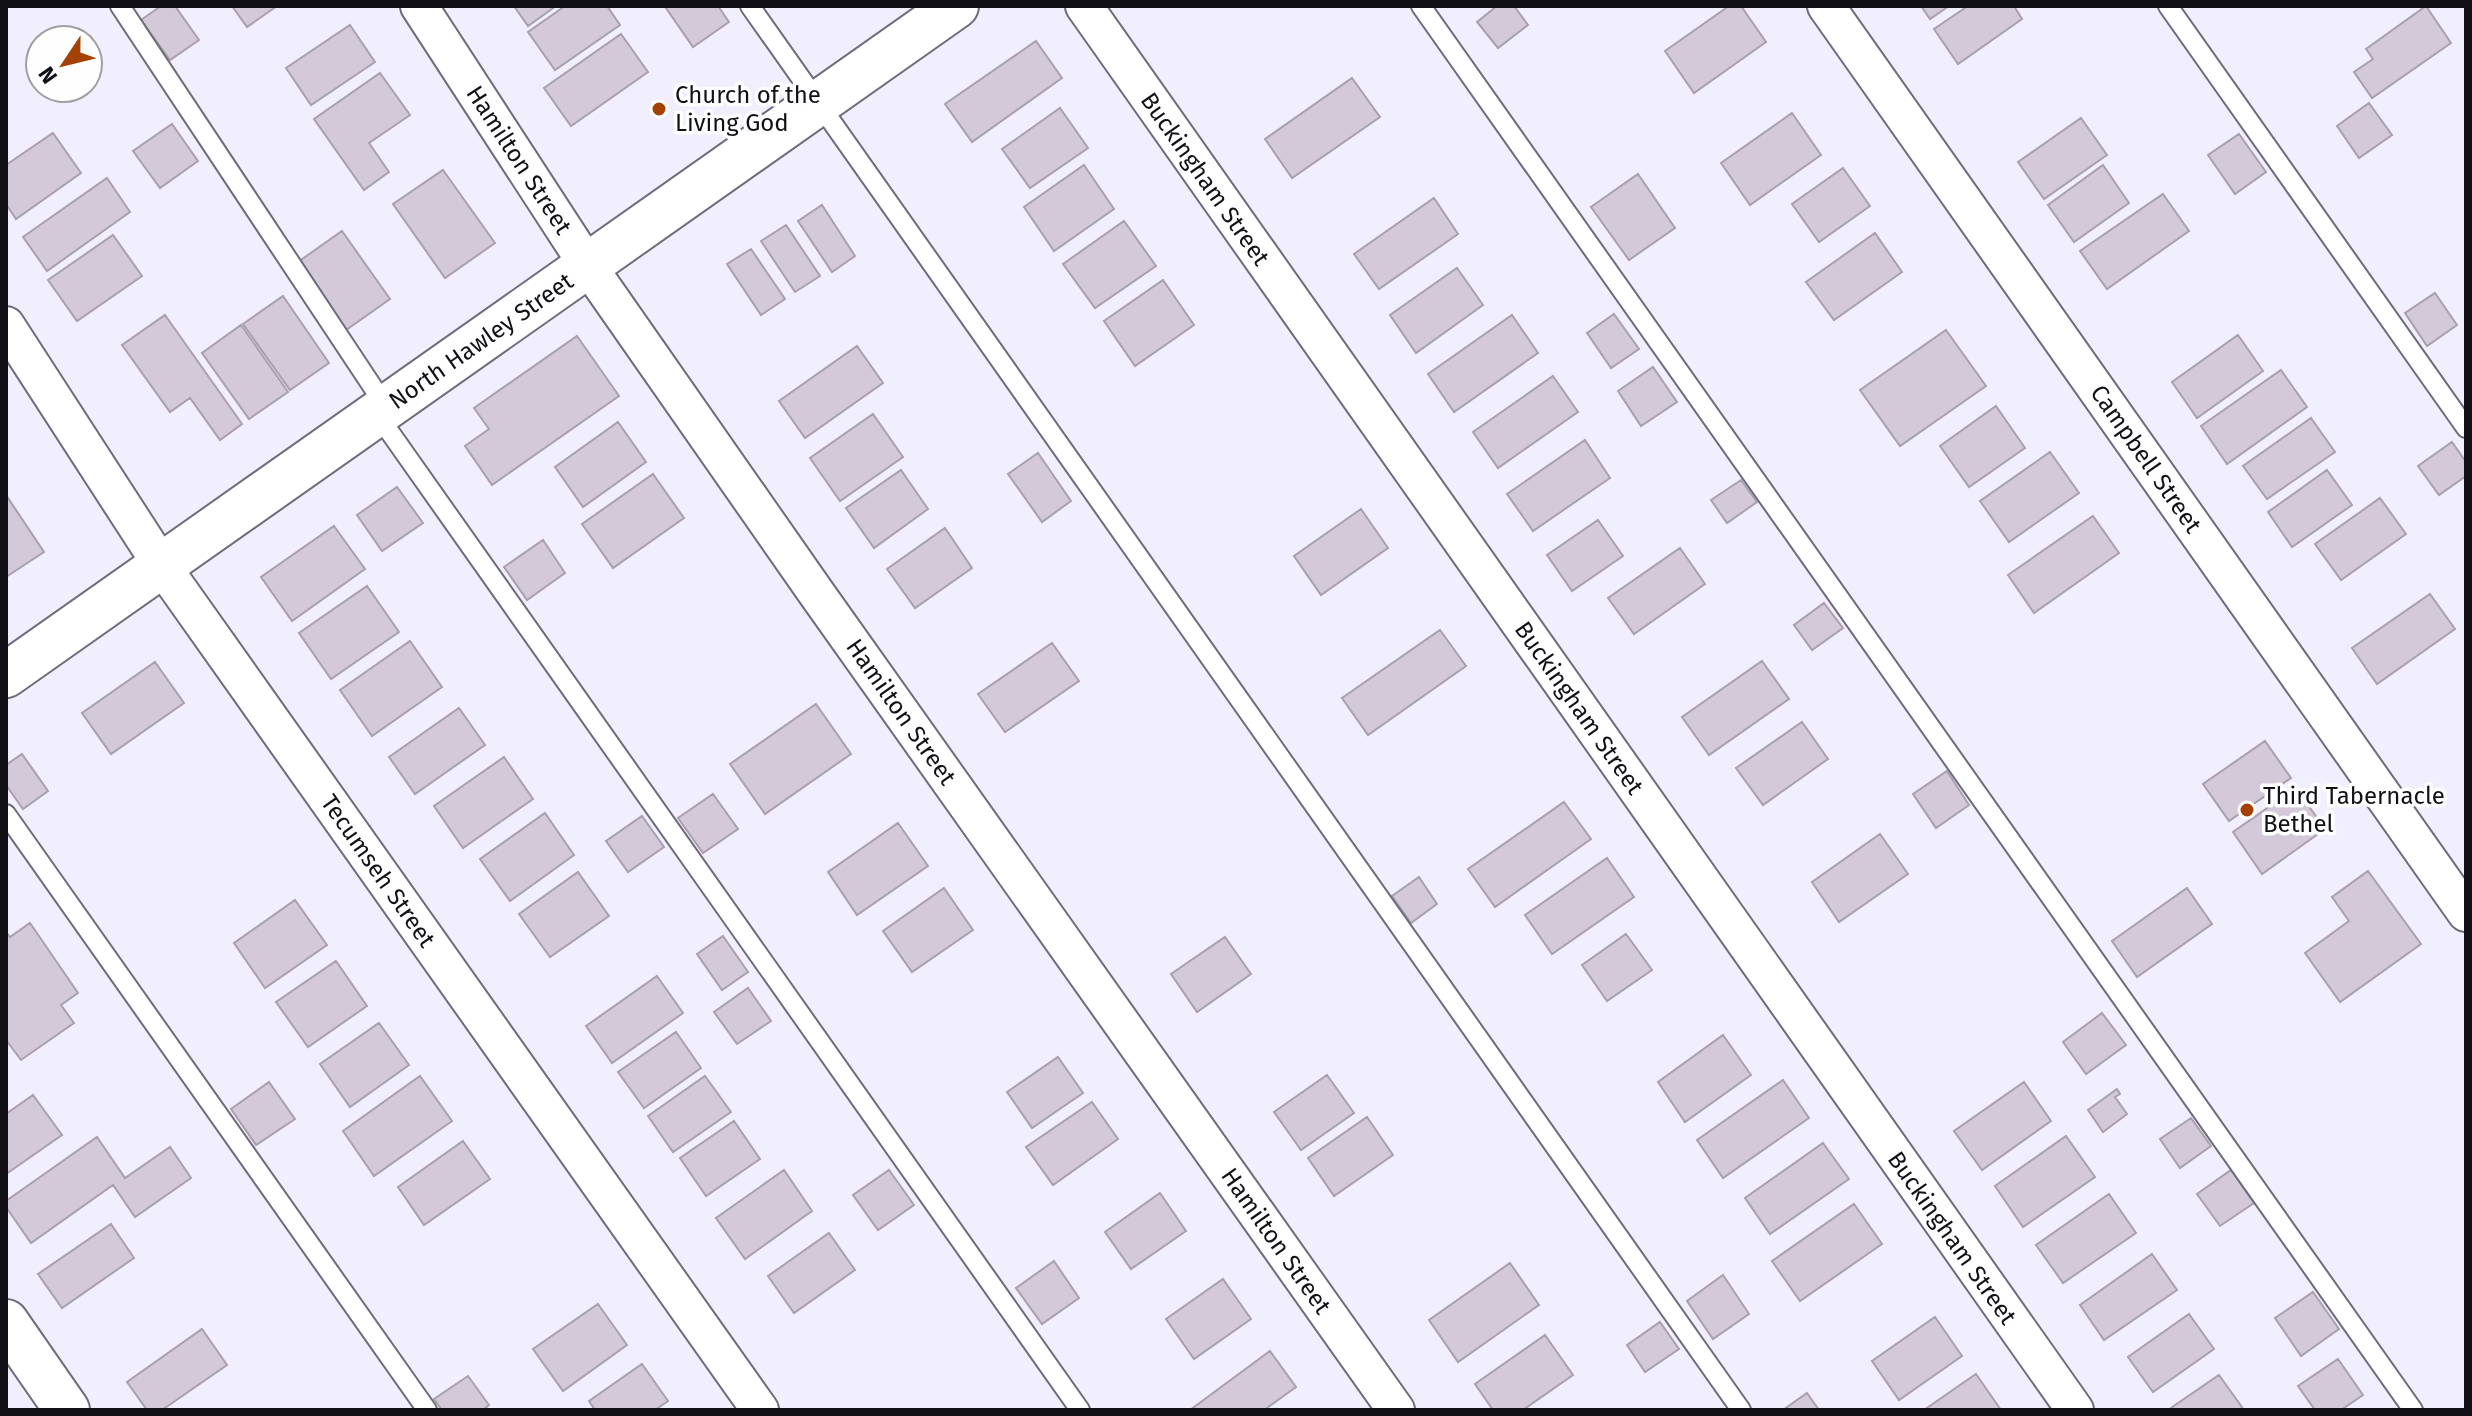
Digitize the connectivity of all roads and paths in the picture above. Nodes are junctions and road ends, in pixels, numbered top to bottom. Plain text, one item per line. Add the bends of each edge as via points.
1 (120, 6) edge
2 (419, 6) edge
3 (750, 6) edge
4 (956, 6) edge
5 (1084, 6) edge
6 (1421, 6) edge
7 (1826, 6) edge
8 (2168, 6) edge
9 (818, 103) junction
10 (588, 266) junction
11 (6, 325) edge
12 (382, 411) junction
13 (2466, 428) edge
14 (162, 566) junction
15 (6, 675) edge
16 (6, 814) edge
17 (2461, 894) edge
18 (6, 1322) edge
19 (67, 1410) edge
20 (427, 1410) edge
21 (760, 1410) edge
22 (1080, 1410) edge
23 (1396, 1410) edge
24 (1741, 1410) edge
25 (2075, 1410) edge
26 (2413, 1410) edge

1 - 12 lane
2 - 10 street, Hamilton Street
3 - 9 lane
4 - 9 street, North Hawley Street
5 - 25 street, Buckingham Street
6 - 26 lane
7 - 17 street, Campbell Street
8 - 13 lane
9 - 10 street, North Hawley Street
9 - 24 lane
10 - 12 street, North Hawley Street
10 - 23 street, Hamilton Street
11 - 14 street, Tecumseh Street
12 - 14 street, North Hawley Street
12 - 22 lane
14 - 15 street, North Hawley Street
14 - 21 street, Tecumseh Street
16 - 20 lane
18 - 19 street

